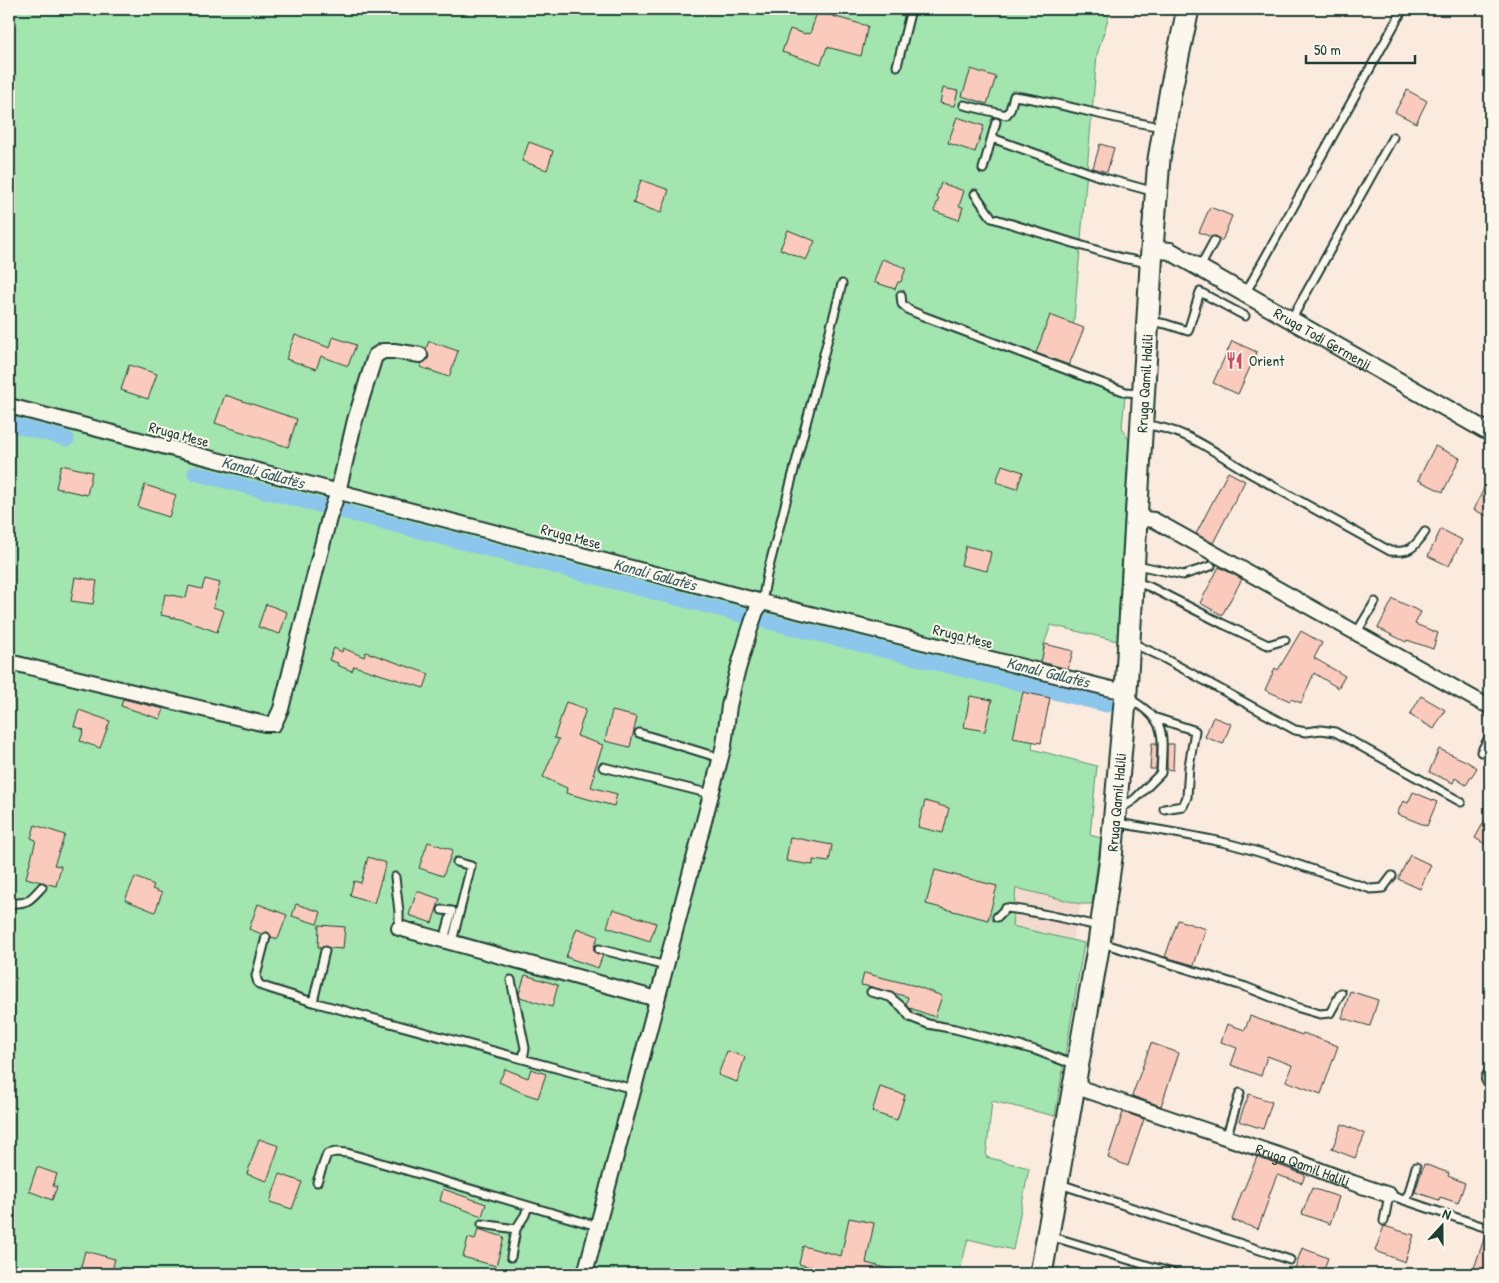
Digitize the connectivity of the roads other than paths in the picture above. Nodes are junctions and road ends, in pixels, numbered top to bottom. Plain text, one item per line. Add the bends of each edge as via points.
1 (910, 9) edge
2 (1188, 9) edge
3 (1403, 9) edge
4 (897, 66) dead end
5 (964, 105) dead end
6 (996, 122) dead end
7 (1164, 127) junction
8 (1393, 137) dead end
9 (992, 138) junction
10 (983, 170) dead end
11 (1157, 193) junction
12 (975, 194) dead end
13 (1214, 241) dead end
14 (1152, 256) junction
15 (1199, 268) junction
16 (842, 284) dead end
17 (1245, 294) junction
18 (901, 295) dead end
19 (1245, 316) dead end
20 (1291, 320) junction
21 (1148, 321) junction
22 (420, 355) dead end
23 (1144, 394) junction
24 (9, 406) edge
25 (1142, 424) junction
26 (1490, 433) edge
27 (336, 496) junction
28 (1136, 518) junction
29 (1425, 532) dead end
30 (1211, 566) dead end
31 (1133, 572) junction
32 (1374, 602) dead end
33 (759, 607) junction
34 (1354, 632) junction
35 (1285, 640) dead end
36 (1128, 641) junction
37 (9, 662) edge
38 (1125, 694) junction
39 (1488, 707) edge
40 (1153, 717) junction
41 (640, 733) dead end
42 (1490, 736) edge
43 (1481, 752) dead end
44 (720, 758) junction
45 (603, 766) dead end
46 (711, 794) junction
47 (1461, 802) dead end
48 (1164, 809) dead end
49 (1115, 817) junction
50 (457, 862) dead end
51 (1392, 876) dead end
52 (395, 877) dead end
53 (42, 887) dead end
54 (9, 902) edge
55 (442, 910) dead end
56 (997, 916) dead end
57 (399, 928) joint
58 (1100, 934) junction
59 (266, 937) dead end
60 (448, 941) junction
61 (599, 949) dead end
62 (325, 951) dead end
63 (666, 966) junction
64 (511, 980) dead end
65 (871, 992) dead end
66 (1340, 993) dead end
67 (657, 999) junction
68 (313, 1002) junction
69 (523, 1059) junction
70 (1078, 1063) junction
71 (1074, 1086) junction
72 (634, 1089) junction
73 (1240, 1093) dead end
74 (1226, 1138) junction
75 (1416, 1167) dead end
76 (317, 1182) dead end
77 (1057, 1183) junction
78 (1389, 1195) junction
79 (1404, 1200) junction
80 (528, 1206) junction
81 (1384, 1221) dead end
82 (482, 1224) dead end
83 (597, 1226) junction
84 (516, 1229) junction
85 (1490, 1229) edge
86 (1048, 1235) junction
87 (511, 1257) dead end
88 (1290, 1260) dead end
89 (585, 1274) edge
90 (1041, 1274) edge
91 (1176, 1274) edge

1 - 4 lane
2 - 7 main road, Rruga Qamil Halili
3 - 17 lane
5 - 7 lane via 1006,115 1014,96
6 - 9 lane
7 - 11 main road, Rruga Qamil Halili
8 - 20 lane
9 - 10 lane
9 - 11 lane via 1104,178
11 - 14 main road, Rruga Qamil Halili
12 - 14 lane via 992,218 1122,258
13 - 15 lane
14 - 15 street, Rruga Todi Germenji via 1170,252
14 - 21 main road, Rruga Qamil Halili
15 - 17 street, Rruga Todi Germenji
16 - 33 lane
17 - 20 street, Rruga Todi Germenji
18 - 23 lane via 902,304 908,310 1126,392
19 - 21 lane via 1200,292 1188,331
20 - 26 street, Rruga Todi Germenji
21 - 23 main road, Rruga Qamil Halili
22 - 27 street via 383,351 375,356
23 - 25 main road, Rruga Qamil Halili
24 - 27 street, Rruga Mese
25 - 28 main road, Rruga Qamil Halili
25 - 29 lane via 1161,426 1206,445 1236,466 1390,551 1406,551 1415,546
27 - 33 street, Rruga Mese
27 - 37 street via 281,709 274,724
28 - 31 main road, Rruga Qamil Halili
28 - 34 street via 1154,520
30 - 31 lane via 1183,575
31 - 35 lane via 1150,587 1268,646
31 - 36 main road, Rruga Qamil Halili
32 - 34 lane
33 - 38 street, Rruga Mese
33 - 44 street via 728,706
34 - 39 street
36 - 38 main road, Rruga Qamil Halili
36 - 47 lane via 1295,730 1335,732
38 - 40 lane
38 - 49 main road, Rruga Qamil Halili
40 - 48 lane via 1195,732 1184,806
40 - 49 lane via 1163,737 1161,772
41 - 44 lane
42 - 43 lane
44 - 46 street
45 - 46 lane
46 - 63 street
49 - 51 lane via 1226,843 1371,889 1382,888
49 - 58 main road, Rruga Qamil Halili
50 - 60 lane via 471,866
52 - 57 lane
53 - 54 lane via 25,903
55 - 60 lane via 452,911
56 - 58 lane via 1006,908 1028,910 1076,922
57 - 60 street
58 - 66 lane via 1320,1014 1330,1012
58 - 70 main road, Rruga Qamil Halili
59 - 68 lane via 256,976 258,983
60 - 67 street
61 - 63 lane
62 - 68 lane
63 - 67 street
64 - 69 lane via 525,1048
65 - 70 lane via 890,998 910,1016 928,1024
67 - 72 street
68 - 69 lane
69 - 72 lane
70 - 71 main road, Rruga Qamil Halili
71 - 74 street, Rruga Qamil Halili
71 - 77 main road, Rruga Qamil Halili
72 - 83 street
73 - 74 lane
74 - 78 street, Rruga Qamil Halili
75 - 79 lane
76 - 80 lane via 327,1154 347,1153
77 - 86 main road, Rruga Qamil Halili
77 - 88 lane
78 - 79 lane
78 - 81 lane
79 - 85 lane
80 - 83 lane
80 - 84 lane
82 - 84 lane
83 - 89 street
84 - 87 lane
86 - 90 main road, Rruga Qamil Halili
86 - 91 lane

